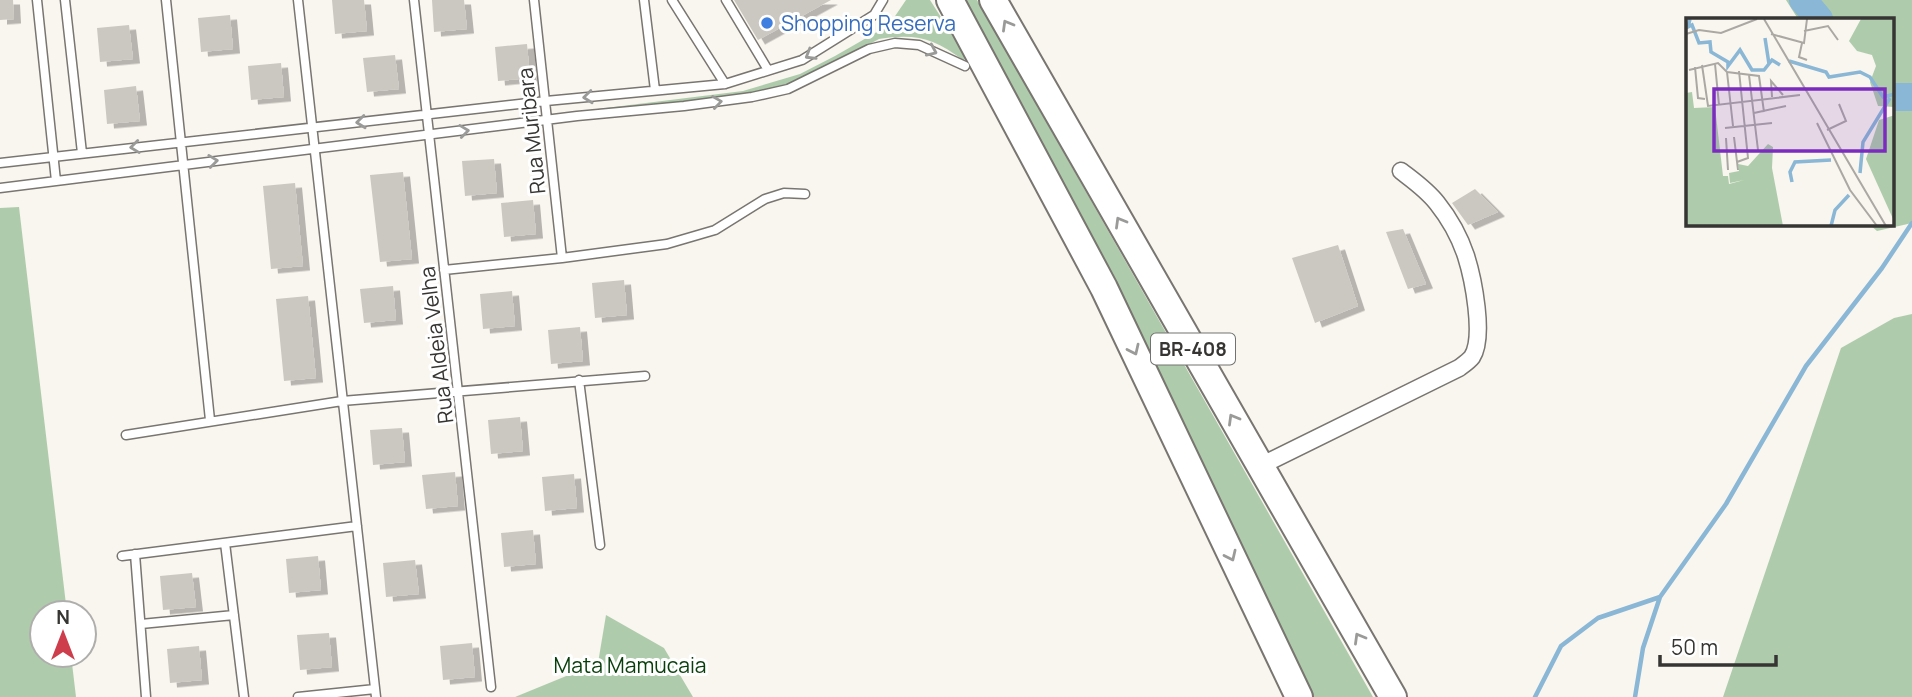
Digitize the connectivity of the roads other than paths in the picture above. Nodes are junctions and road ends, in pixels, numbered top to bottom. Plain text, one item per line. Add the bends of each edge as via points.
1 (37, 0) edge
2 (65, 0) edge
3 (166, 0) edge
4 (298, 0) edge
5 (414, 0) edge
6 (534, 0) edge
7 (644, 0) edge
8 (672, 0) edge
9 (726, 0) edge
10 (884, 0) edge
11 (930, 0) edge
12 (950, 0) edge
13 (993, 0) edge
14 (965, 66) junction
15 (768, 70) junction
16 (725, 84) junction
17 (680, 88) junction
18 (655, 89) junction
19 (546, 101) junction
20 (684, 106) junction
21 (426, 115) junction
22 (548, 121) junction
23 (312, 128) junction
24 (428, 135) junction
25 (181, 141) junction
26 (315, 149) junction
27 (82, 153) junction
28 (53, 157) junction
29 (0, 163) edge
30 (183, 164) junction
31 (1401, 171) dead end
32 (56, 181) junction
33 (0, 188) edge
34 (805, 194) dead end
35 (562, 258) junction
36 (444, 270) junction
37 (1104, 288) junction
38 (645, 376) dead end
39 (579, 380) junction
40 (460, 390) junction
41 (342, 401) junction
42 (210, 420) junction
43 (126, 435) dead end
44 (1260, 466) junction
45 (357, 526) junction
46 (225, 543) junction
47 (600, 545) dead end
48 (135, 554) junction
49 (122, 556) dead end
50 (234, 615) junction
51 (141, 624) junction
52 (492, 687) dead end
53 (375, 693) edge
54 (146, 697) edge
55 (244, 697) edge
56 (298, 697) edge
57 (1299, 697) edge
58 (1393, 697) edge

1 - 28 lane
2 - 27 lane
3 - 25 lane
4 - 23 lane
5 - 21 lane, Rua Aldeia Velha
6 - 19 lane, Rua Muribara
7 - 18 lane
8 - 16 lane
9 - 15 lane
10 -> 15 lane via 874,15 802,61
11 - 14 highway
12 - 37 highway, BR-408
44 -> 13 highway, BR-408
20 -> 14 lane via 788,89 869,49 895,43 919,45
14 - 37 highway via 1055,227
15 - 16 lane
16 - 17 lane
17 - 18 lane
17 - 20 lane
18 -> 19 lane
19 - 21 lane
19 - 22 lane, Rua Muribara
20 - 22 lane
21 -> 23 lane
21 - 24 lane, Rua Aldeia Velha
24 -> 22 lane
22 - 35 lane, Rua Muribara
23 - 25 lane
23 - 26 lane
24 - 26 lane
24 - 36 lane, Rua Aldeia Velha
25 -> 27 lane
25 - 30 lane
30 -> 26 lane
26 - 41 lane
27 - 28 lane
28 - 29 lane
28 - 32 lane
30 - 32 lane
30 - 42 lane
31 - 44 street via 1439,205 1465,254 1477,324 1477,344 1471,357 1459,368
32 - 33 lane
34 - 35 lane via 784,193 765,199 715,230 667,244
35 - 36 lane
36 - 40 lane, Rua Aldeia Velha
37 -> 57 highway, BR-408
38 - 39 lane
39 - 40 lane
39 - 47 lane
40 - 41 lane
40 - 52 lane, Rua Aldeia Velha
41 - 42 lane
41 - 45 lane
42 - 43 lane
58 -> 44 highway, BR-408
45 - 46 lane
45 - 53 lane
46 - 48 lane
46 - 50 lane
48 - 49 lane
48 - 51 lane
50 - 51 lane
50 - 55 lane
51 - 54 lane
53 - 56 lane

